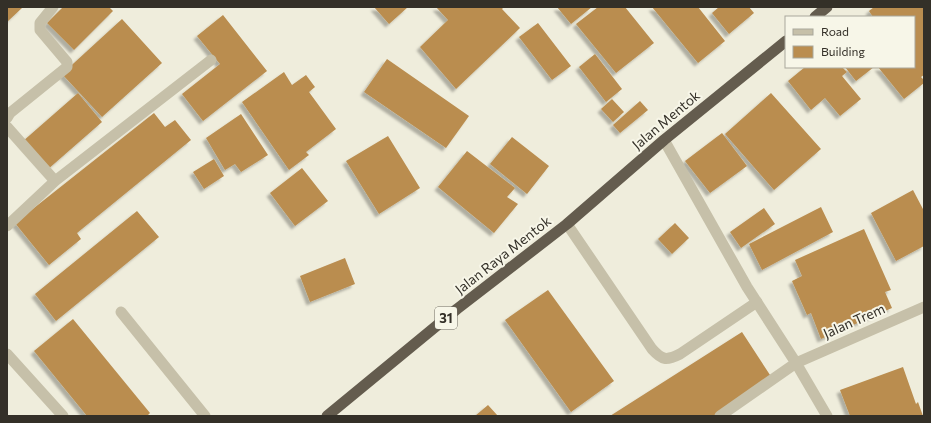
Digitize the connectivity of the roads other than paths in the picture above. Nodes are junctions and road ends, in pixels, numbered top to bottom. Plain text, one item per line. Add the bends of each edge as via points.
1 (53, 7) edge
2 (828, 7) edge
3 (816, 16) edge
4 (785, 42) edge
5 (211, 60) dead end
6 (7, 118) edge
7 (7, 127) edge
8 (664, 140) junction
9 (55, 181) junction
10 (567, 224) junction
11 (7, 226) edge
12 (757, 302) junction
13 (924, 307) edge
14 (121, 312) dead end
15 (7, 354) edge
16 (796, 363) junction
17 (63, 416) edge
18 (205, 416) edge
19 (327, 416) edge
20 (720, 416) edge
21 (827, 416) edge

1 - 6 street via 40,22 40,30 67,62 66,67
2 - 3 highway
4 - 8 highway, Jalan Mentok / 31
5 - 9 street
7 - 9 street
8 - 10 highway, Jalan Mentok / 31
8 - 12 street
9 - 11 street
10 - 12 street via 652,349 661,358 671,359 680,354
10 - 19 highway, Jalan Raya Mentok / 31 via 457,309
12 - 16 street
13 - 16 street, Jalan Trem
14 - 18 street
15 - 17 street
16 - 20 street, Jalan Trem
16 - 21 street

